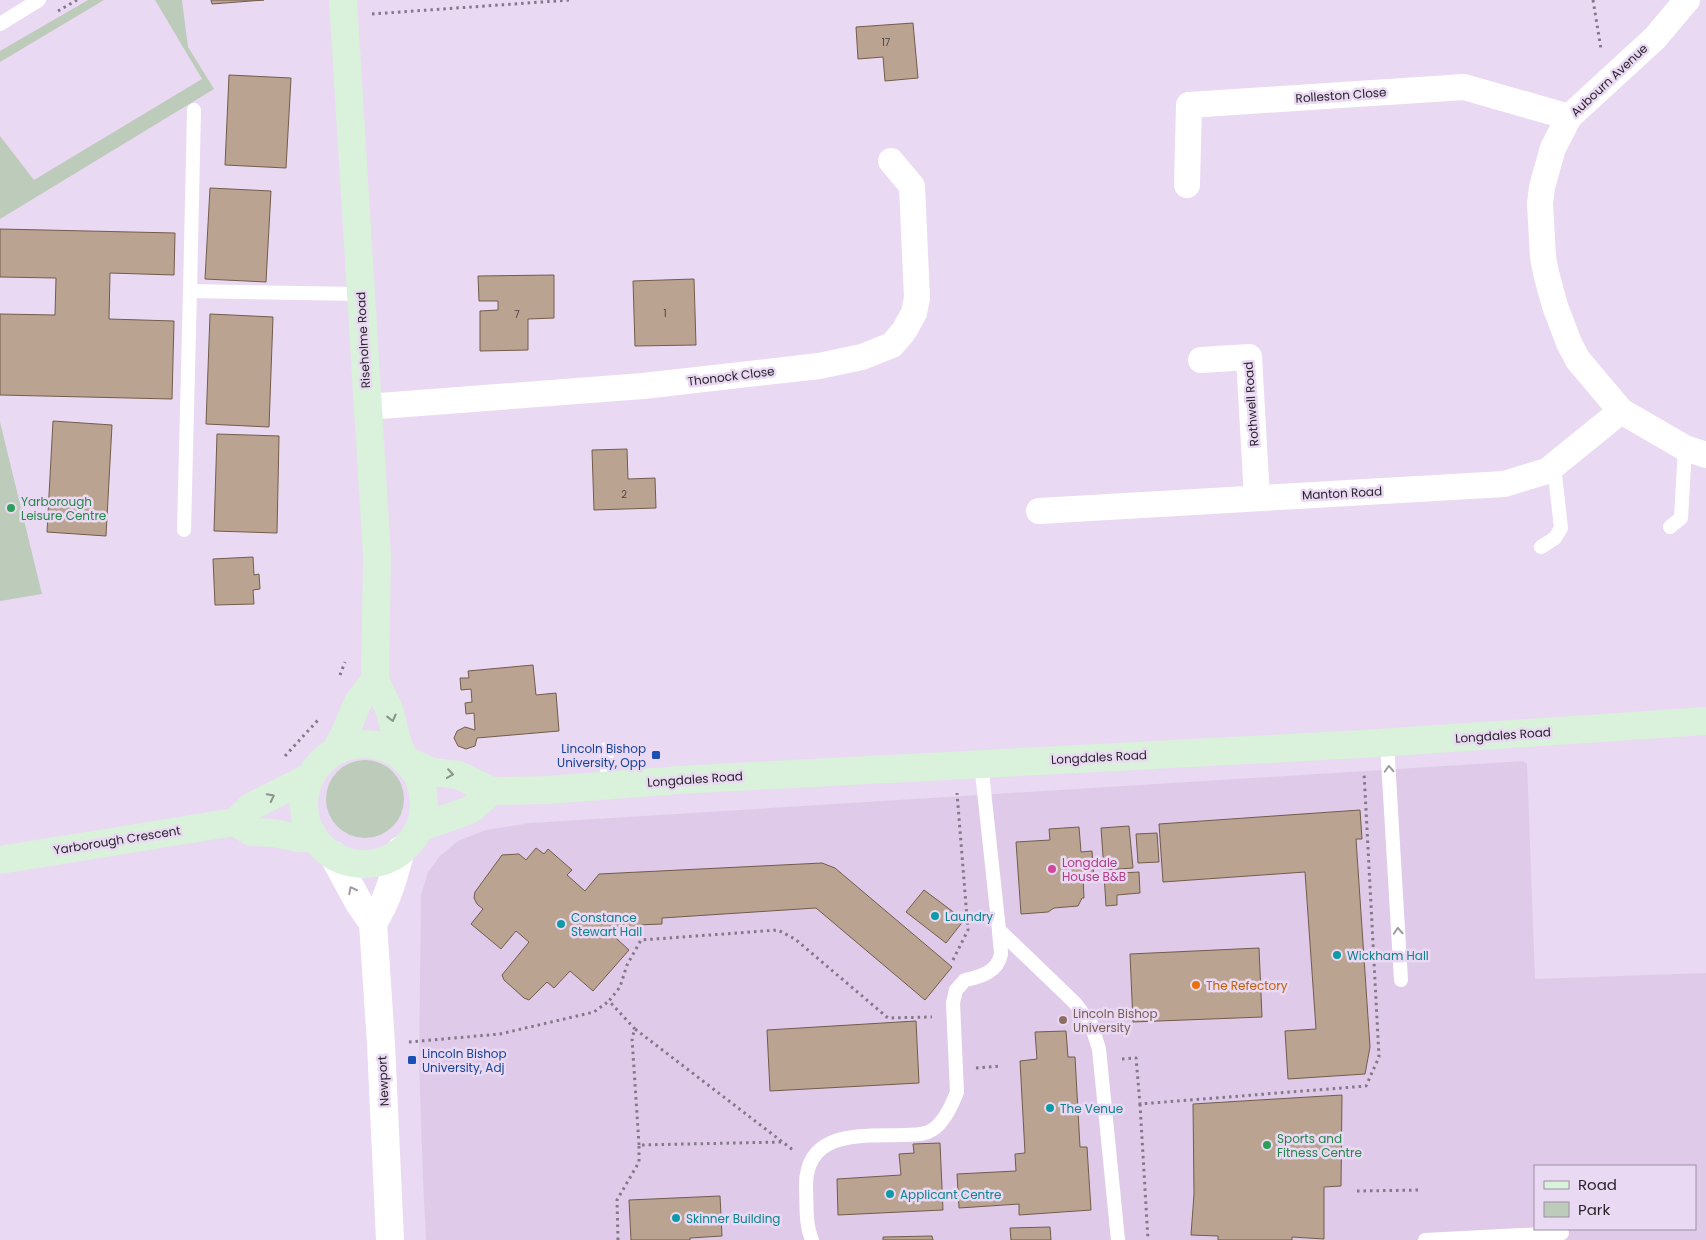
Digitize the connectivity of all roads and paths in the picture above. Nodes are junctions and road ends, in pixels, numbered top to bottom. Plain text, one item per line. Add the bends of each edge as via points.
1 (39, 0) edge
2 (570, 0) edge
3 (1594, 0) edge
4 (1687, 0) edge
5 (343, 8) edge
6 (0, 24) edge
7 (1606, 84) junction
8 (194, 110) dead end
9 (1569, 117) junction
10 (891, 161) dead end
11 (1187, 185) dead end
12 (190, 291) junction
13 (360, 294) junction
14 (1201, 360) dead end
15 (367, 407) junction
16 (1621, 411) junction
17 (1695, 451) edge
18 (1554, 466) junction
19 (1257, 498) junction
20 (1039, 511) dead end
21 (1670, 527) dead end
22 (184, 530) dead end
23 (1540, 547) dead end
24 (374, 680) junction
25 (320, 717) dead end
26 (1706, 721) edge
27 (1375, 743) junction
28 (606, 749) dead end
29 (335, 751) junction
30 (283, 760) dead end
31 (406, 760) junction
32 (968, 764) junction
33 (310, 777) junction
34 (608, 785) junction
35 (492, 791) junction
36 (235, 822) junction
37 (419, 828) junction
38 (324, 847) junction
39 (401, 850) junction
40 (0, 860) edge
41 (373, 923) junction
42 (999, 930) junction
43 (953, 960) dead end
44 (1402, 980) dead end
45 (609, 1001) junction
46 (953, 1016) junction
47 (635, 1029) junction
48 (381, 1044) junction
49 (1101, 1061) junction
50 (1140, 1104) junction
51 (782, 1142) junction
52 (639, 1145) junction
53 (810, 1163) junction
54 (1357, 1190) dead end
55 (1420, 1190) dead end
56 (1562, 1233) dead end
57 (390, 1240) edge
58 (618, 1240) edge
59 (812, 1240) edge
60 (1118, 1240) edge
61 (1148, 1240) edge
62 (1425, 1240) edge

1 - 6 lane
2 - 5 path
3 - 7 path
4 - 7 street, Aubourn Avenue via 1655,38
5 - 13 main road, Riseholme Road
7 - 9 street, Aubourn Avenue
8 - 12 lane
9 - 11 street, Rolleston Close via 1464,87 1188,105
9 - 16 street, Aubourn Avenue via 1554,148 1542,187 1544,265 1569,343 1578,360
10 - 15 street, Thonock Close via 912,186 917,298 914,314 892,345 862,357 819,366 643,386
12 - 13 lane
12 - 22 lane
13 - 15 main road, Riseholme Road
14 - 19 street, Rothwell Road via 1250,357
15 - 24 main road, Riseholme Road via 377,555
16 - 17 street, Aubourn Avenue
16 - 18 street, Manton Road
17 - 21 lane via 1681,518
18 - 19 street, Manton Road via 1504,484
18 - 23 lane via 1561,528 1555,538
19 - 20 street, Manton Road
24 - 29 main road via 358,702
24 -> 31 main road via 390,711 396,738
25 - 30 path
26 - 27 main road, Longdales Road
27 - 32 main road, Longdales Road
44 -> 27 lane
27 - 50 path via 1379,1057 1366,1086
28 - 34 lane
29 - 31 main road via 354,744 374,744
29 - 33 main road via 316,767
31 -> 35 main road, Longdales Road via 434,772 458,775
31 - 37 main road via 423,791 424,808
32 - 34 main road, Longdales Road
32 - 42 lane
32 - 43 path via 968,930
36 -> 33 main road via 252,806
33 - 38 main road via 305,792 307,824
34 - 35 main road, Longdales Road
35 - 37 main road via 470,810
36 - 38 main road via 251,832 299,838
36 - 40 main road, Yarborough Crescent
37 - 39 main road via 410,843
38 - 39 main road via 354,863 382,861
41 -> 38 street
39 - 41 street via 389,894
41 - 48 street, Newport
42 - 46 lane via 1001,955 992,970 965,980 956,990
42 - 49 lane via 1075,1003 1091,1024
45 - 46 path via 620,986 641,940 778,930 796,939 888,1018
45 - 47 path
45 - 48 path via 594,1012 500,1034
46 - 53 lane via 957,1092 942,1121 921,1134 850,1136 832,1141 817,1150
47 - 51 path
47 - 52 path via 632,1038
48 - 57 street, Newport
49 - 50 path via 1136,1058
49 - 60 lane
50 - 61 path
51 - 52 path
51 - 53 path
52 - 58 path via 639,1162 617,1200
53 - 59 lane via 806,1173 808,1230
54 - 55 path
56 - 62 lane

